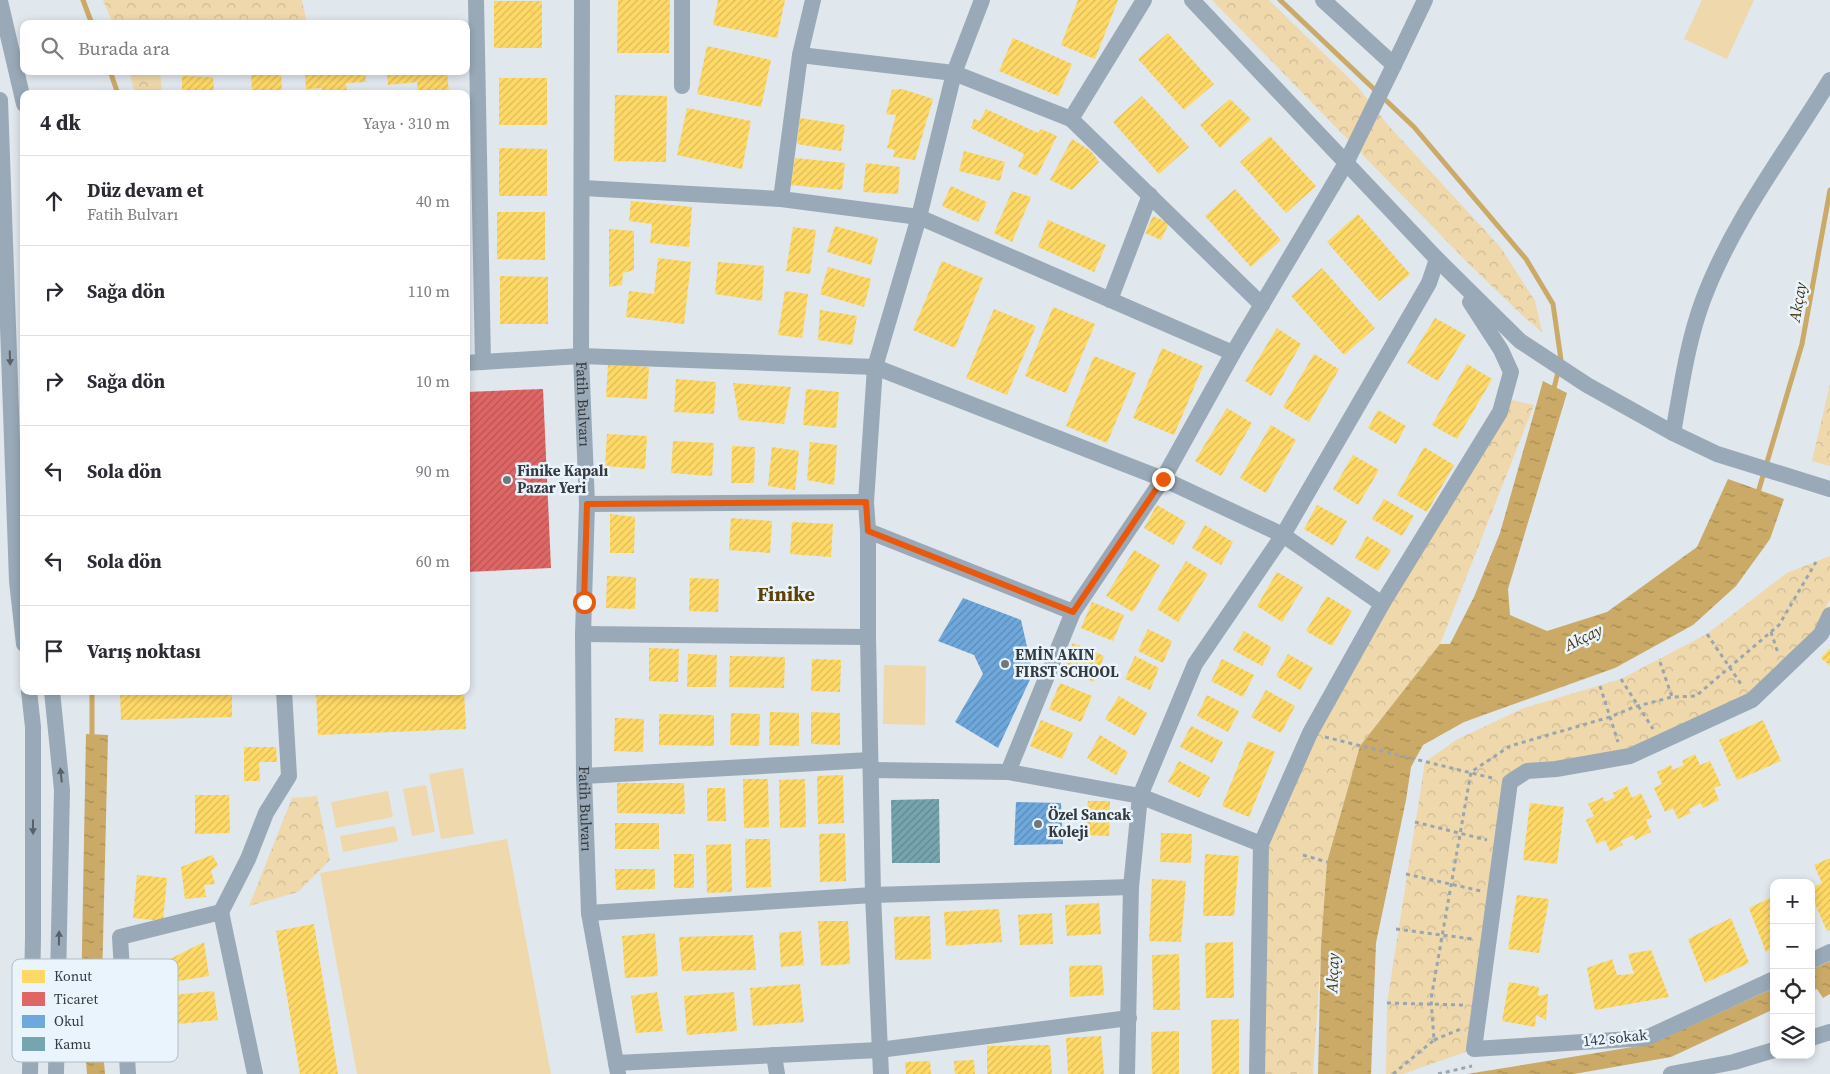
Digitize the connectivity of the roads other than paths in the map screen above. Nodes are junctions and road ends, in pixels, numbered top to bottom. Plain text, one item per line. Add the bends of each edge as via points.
1 (476, 0) edge
2 (582, 0) edge
3 (682, 0) edge
4 (813, 0) edge
5 (982, 0) edge
6 (1144, 0) edge
7 (1192, 0) edge
8 (1322, 0) edge
9 (1425, 0) edge
10 (0, 1) edge
11 (800, 55) junction
12 (1394, 65) junction
13 (954, 73) junction
14 (1830, 80) edge
15 (682, 86) dead end
16 (21, 90) edge
17 (0, 100) edge
18 (1071, 119) junction
19 (1346, 163) junction
20 (582, 188) junction
21 (1150, 195) junction
22 (781, 199) junction
23 (918, 217) junction
24 (1436, 258) junction
25 (1110, 300) junction
26 (1262, 305) junction
27 (1233, 353) junction
28 (581, 356) junction
29 (483, 362) junction
30 (470, 363) edge
31 (875, 367) junction
32 (1673, 433) junction
33 (1163, 479) junction
34 (1830, 489) edge
35 (866, 502) junction
36 (587, 504) junction
37 (868, 531) junction
38 (1283, 535) junction
39 (1382, 604) junction
40 (20, 608) edge
41 (1073, 612) junction
42 (1830, 615) edge
43 (583, 634) junction
44 (868, 637) junction
45 (29, 695) edge
46 (52, 695) edge
47 (284, 695) edge
48 (871, 765) junction
49 (1008, 772) junction
50 (584, 776) junction
51 (1140, 796) junction
52 (1261, 844) junction
53 (1131, 887) junction
54 (873, 895) junction
55 (221, 912) junction
56 (589, 913) junction
57 (1830, 952) edge
58 (33, 959) edge
59 (58, 959) edge
60 (121, 959) edge
61 (1815, 959) edge
62 (1770, 981) edge
63 (1129, 1018) junction
64 (1830, 1032) edge
65 (1815, 1037) edge
66 (879, 1050) junction
67 (1770, 1051) edge
68 (774, 1055) junction
69 (617, 1069) edge
70 (255, 1074) edge
71 (777, 1074) edge
72 (881, 1074) edge
73 (1127, 1074) edge
74 (1257, 1074) edge
75 (1671, 1074) edge

1 - 29 street
2 - 20 street, Fatih Bulvarı
3 - 15 street
4 - 11 street
5 - 13 street
6 - 18 street
7 - 19 street
8 - 12 street
9 - 12 street
10 - 16 street
11 - 13 street
11 - 22 street
12 - 19 street
13 - 18 street
13 - 23 street
14 - 32 street via 1743,216 1715,270 1693,332
17 -> 40 street
18 - 21 street
19 - 24 street
19 - 26 street
20 - 22 street
20 - 28 street, Fatih Bulvarı
21 - 25 street
21 - 26 street
22 - 23 street
23 - 25 street
23 - 31 street
24 - 32 street via 1520,341
24 - 38 street via 1429,283
24 - 39 street via 1477,311 1511,372 1500,412
25 - 27 street
26 - 27 street
27 - 33 street
28 - 29 street
28 - 31 street
28 - 36 street, Fatih Bulvarı
29 - 30 street
31 - 33 street
31 - 35 street
32 - 34 street via 1718,454
33 - 38 street
33 - 41 street
35 - 36 street
35 - 37 street
36 - 43 street, Fatih Bulvarı
37 - 41 street
37 - 44 street
38 - 39 street
38 - 51 street via 1195,664
39 - 52 street via 1310,733
41 - 49 street
42 - 62 street, 142 sokak via 1821,634 1752,700 1623,757 1527,771 1510,782 1474,1049 1646,1038
43 - 44 street
43 - 50 street, Fatih Bulvarı
44 - 48 street
45 -> 58 street via 33,727
59 -> 46 street via 62,790
47 - 55 street via 289,776 266,813 248,859
48 - 49 street
48 - 50 street
48 - 54 street
49 - 51 street
50 - 56 street, Fatih Bulvarı
51 - 52 street
51 - 53 street
52 - 74 street
53 - 54 street
53 - 63 street
54 - 56 street
54 - 66 street
55 - 60 street via 120,937
55 - 70 street
56 - 69 street, Fatih Bulvarı
57 - 61 street
63 - 66 street
63 - 73 street
64 - 65 street
66 - 68 street
66 - 72 street
67 - 75 street
68 - 69 street
68 - 71 street

